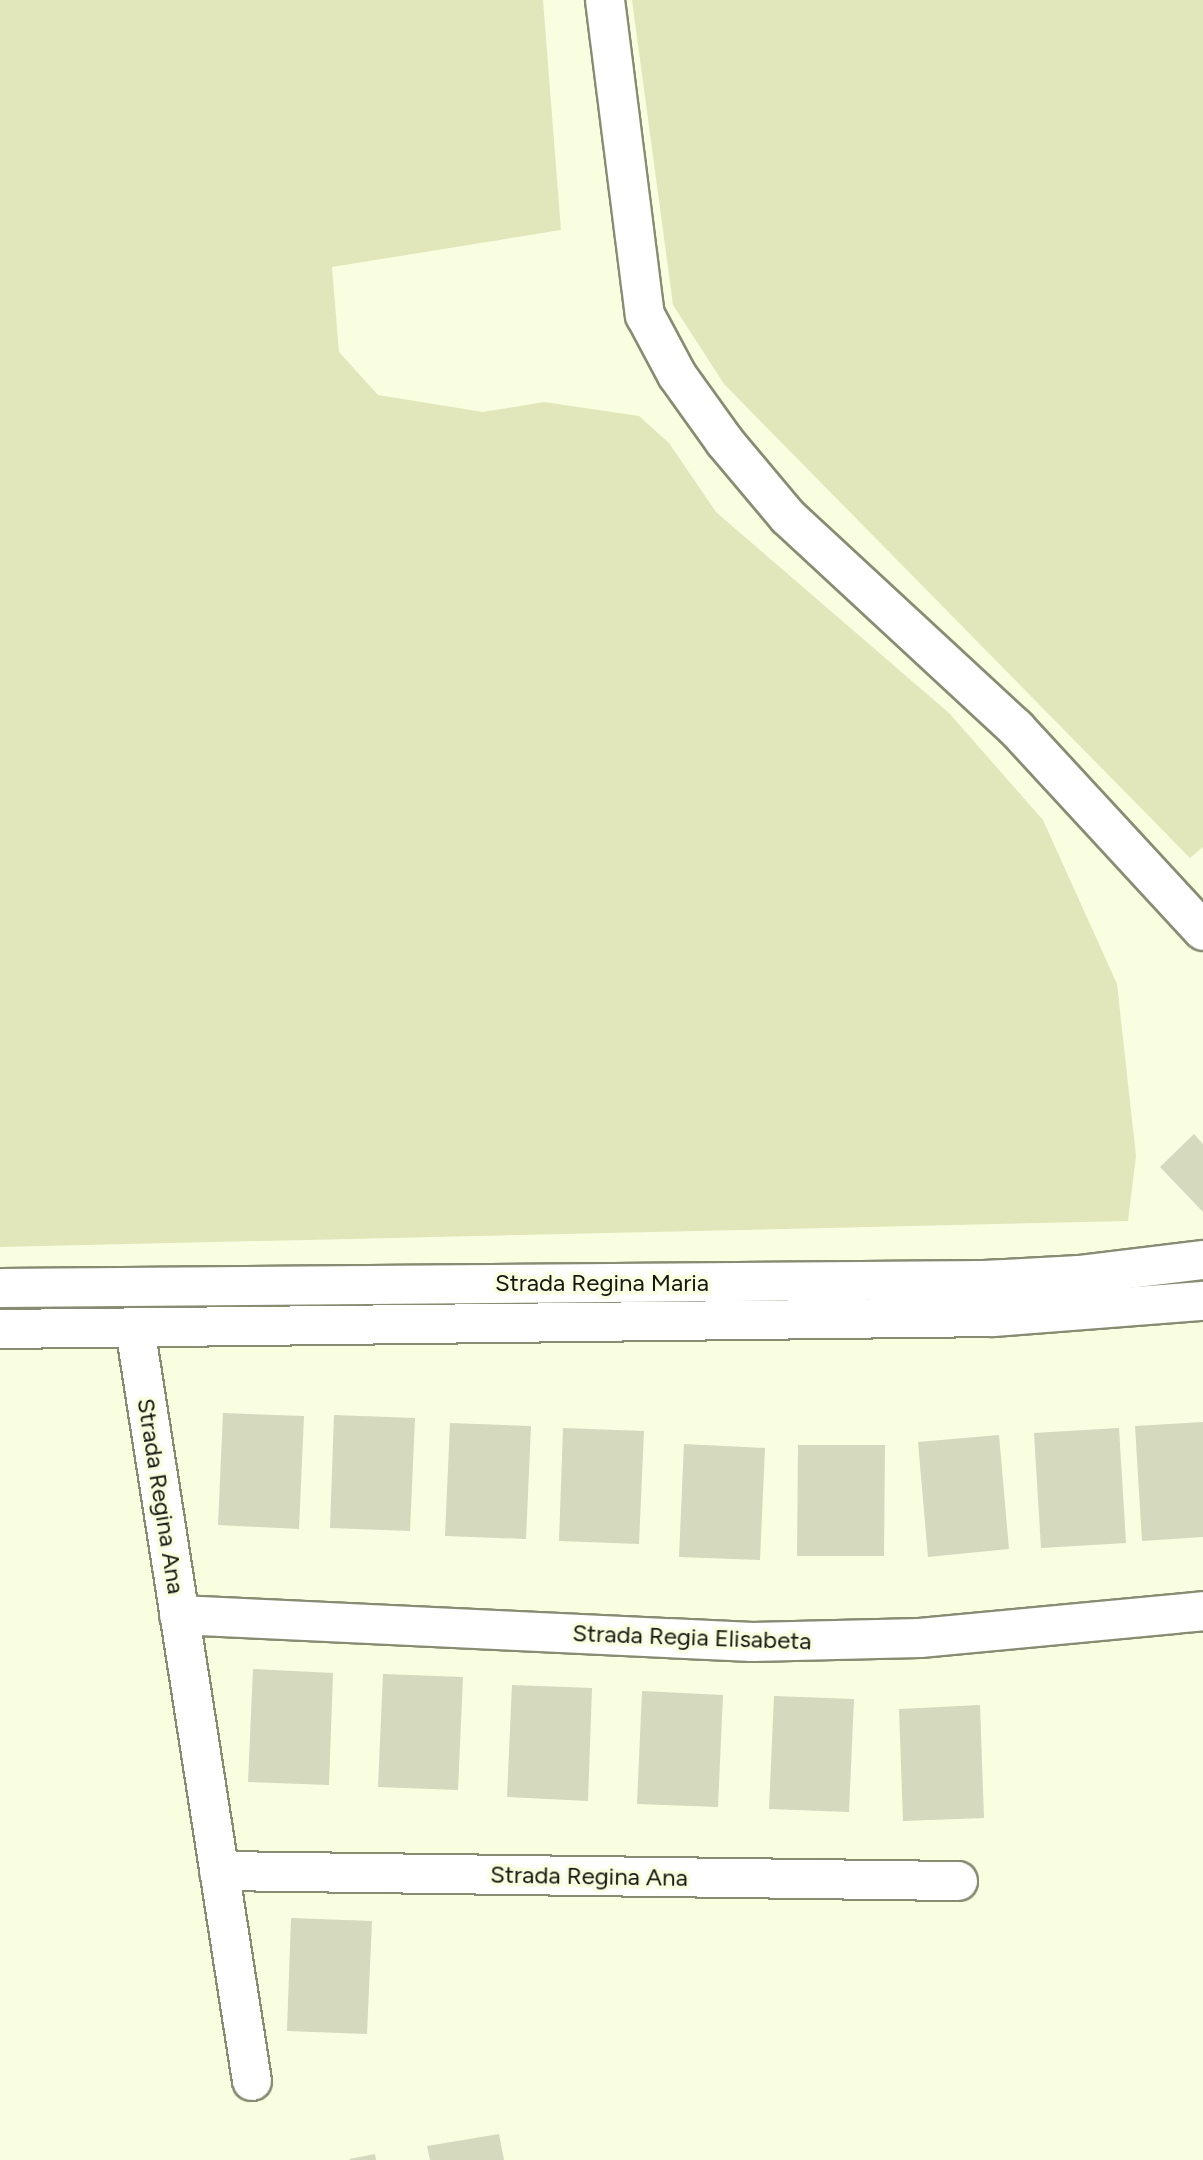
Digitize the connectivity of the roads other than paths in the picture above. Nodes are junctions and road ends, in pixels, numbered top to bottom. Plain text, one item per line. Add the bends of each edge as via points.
1 (605, 0) edge
2 (1203, 930) edge
3 (1203, 1260) edge
4 (0, 1288) edge
5 (1203, 1301) edge
6 (135, 1328) junction
7 (0, 1329) edge
8 (1203, 1611) edge
9 (179, 1615) junction
10 (219, 1871) junction
11 (958, 1881) dead end
12 (251, 2081) dead end

1 - 2 street via 645,315 677,375 788,517 1016,728
3 - 4 street, Strada Regina Maria via 1079,1275 984,1280
5 - 6 street, Strada Regina Maria via 992,1317
6 - 7 street, Strada Regina Maria
6 - 9 street, Strada Regina Ana
8 - 9 street, Strada Regia Elisabeta via 920,1638 752,1642
9 - 10 street, Strada Regina Ana
10 - 11 street, Strada Regina Ana
10 - 12 street, Strada Regina Ana

